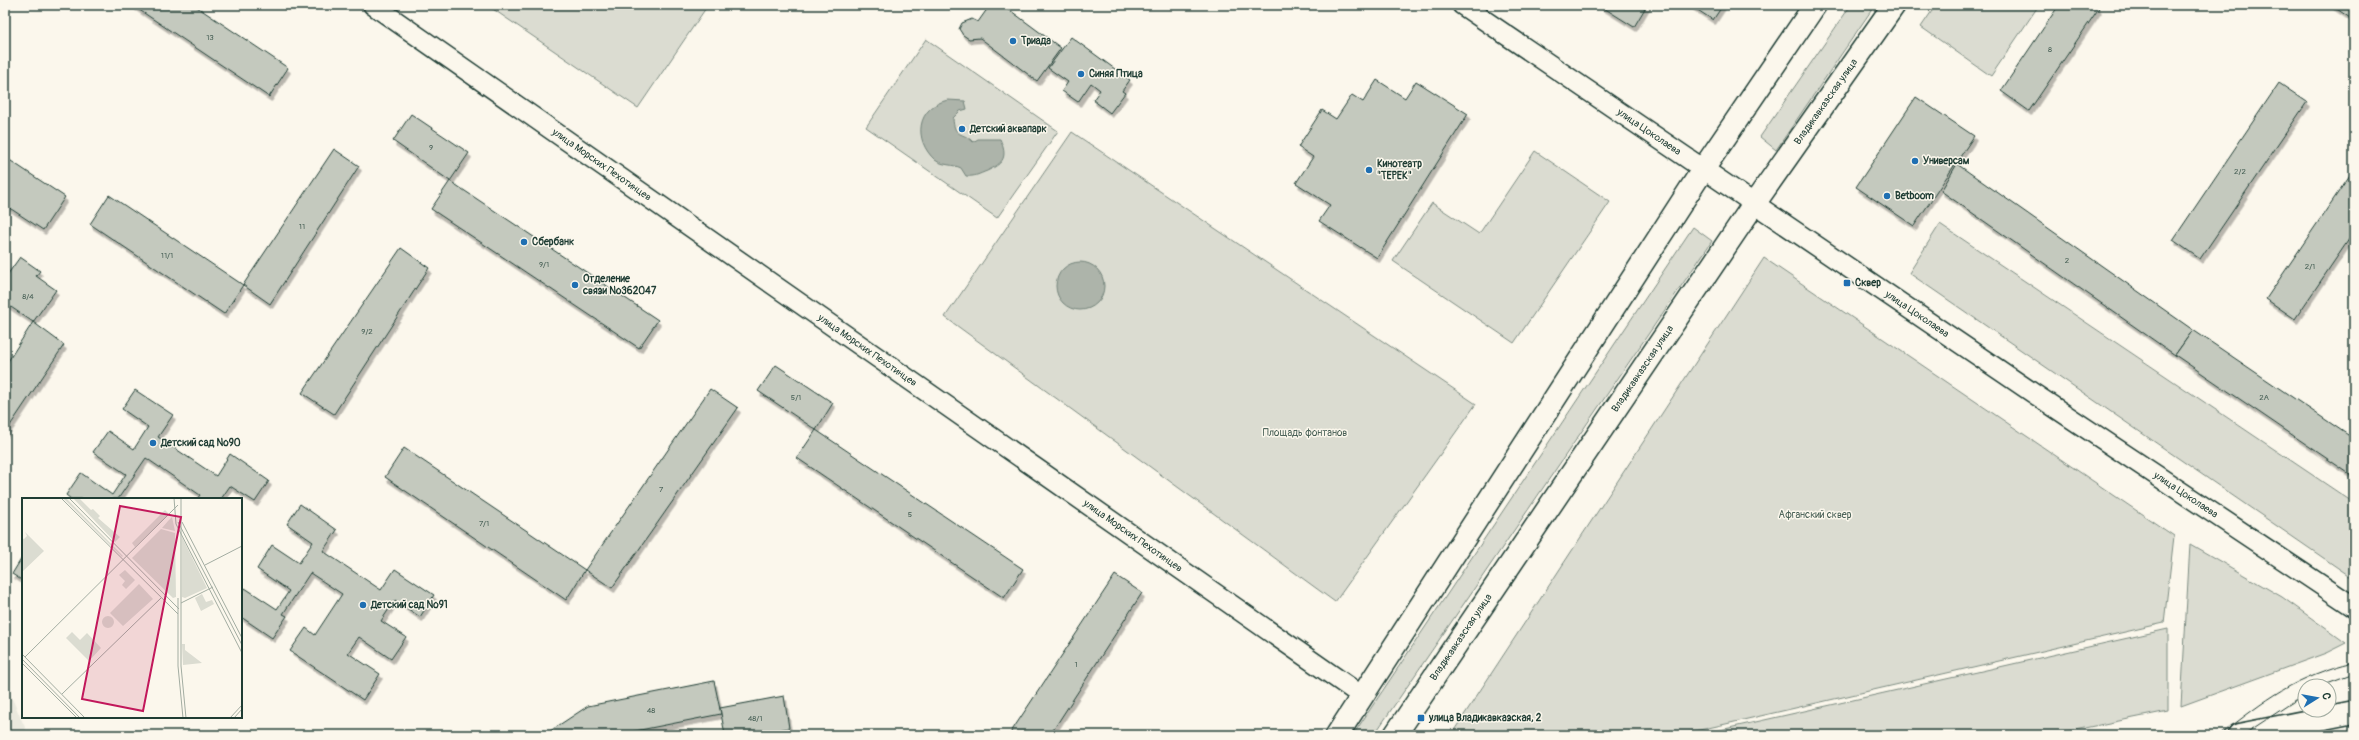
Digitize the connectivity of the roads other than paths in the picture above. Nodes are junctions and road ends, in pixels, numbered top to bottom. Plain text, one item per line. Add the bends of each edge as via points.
1 (373, 5) edge
2 (1462, 5) edge
3 (1815, 5) edge
4 (1894, 5) edge
5 (1704, 168) junction
6 (1754, 204) junction
7 (2354, 606) edge
8 (1362, 696) junction
9 (2354, 712) edge
10 (1337, 735) edge
11 (1395, 735) edge
12 (2239, 735) edge

1 - 8 street, улица Морских Пехотинцев
2 - 5 street, улица Цоколаева
3 - 5 main road
4 - 6 main road, Владикавказская улица
5 - 6 street, улица Цоколаева
5 - 8 main road
6 - 7 street, улица Цоколаева
6 - 11 main road, Владикавказская улица
8 - 10 main road
9 - 12 main road

